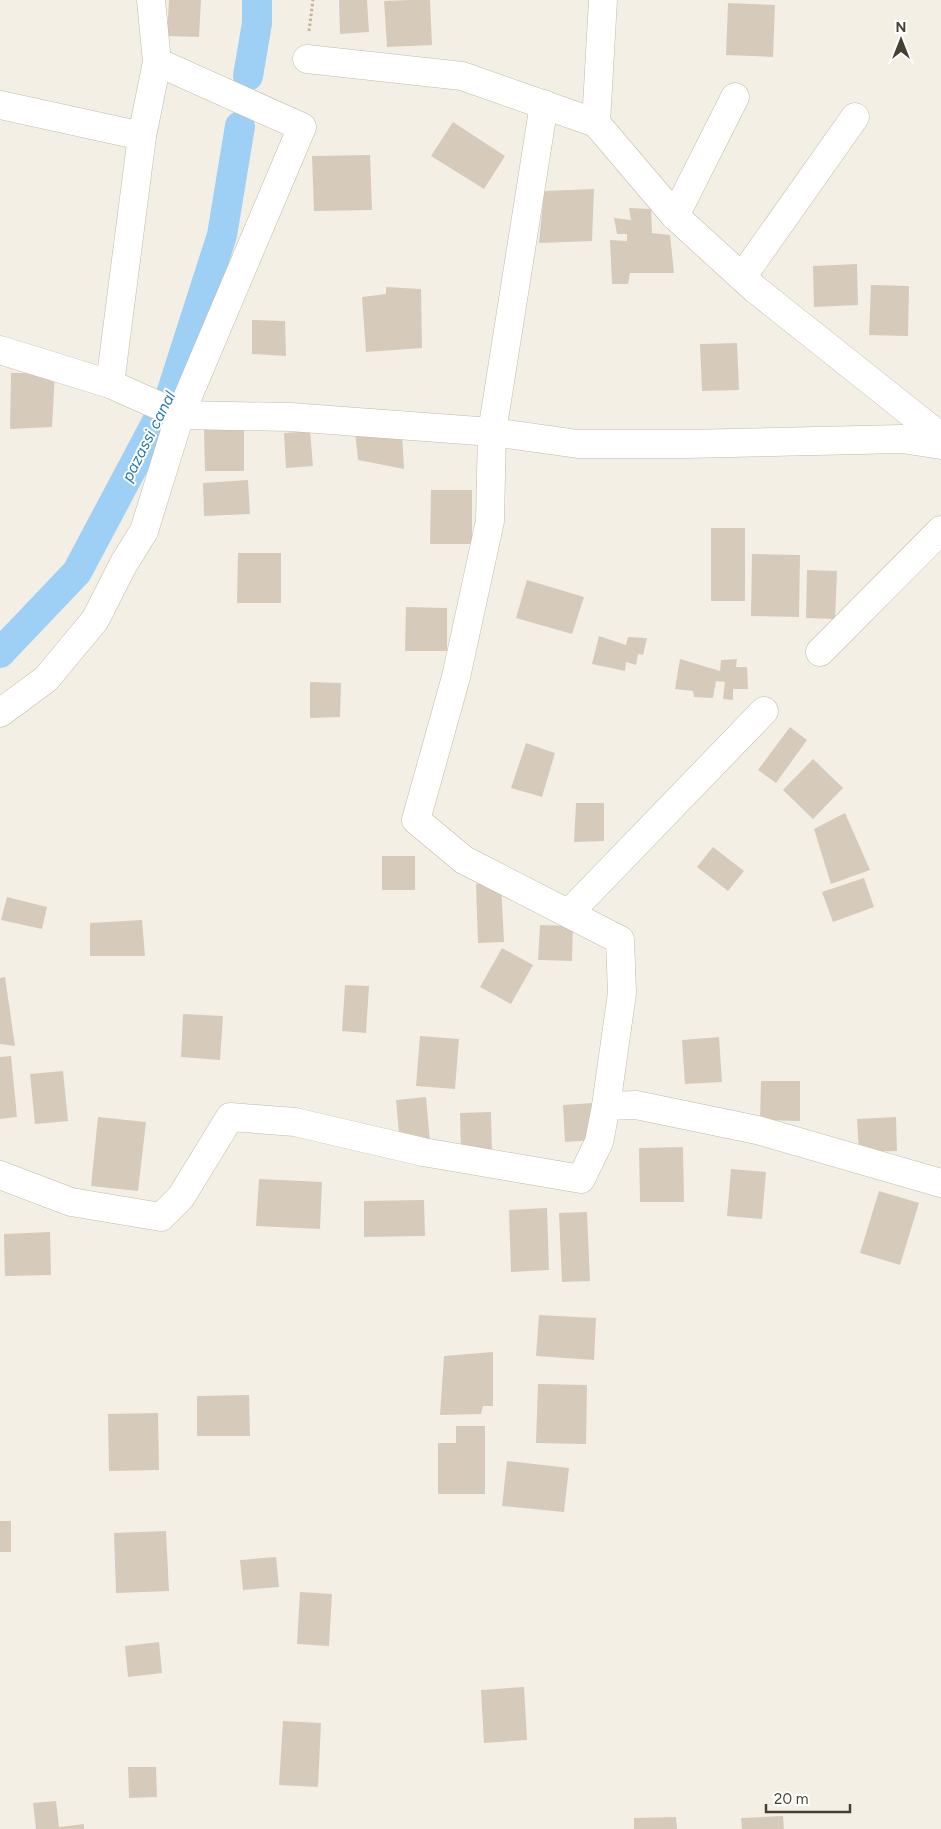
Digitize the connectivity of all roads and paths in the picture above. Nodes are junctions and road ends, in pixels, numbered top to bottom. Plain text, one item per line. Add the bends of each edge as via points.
1 (151, 0) edge
2 (603, 0) edge
3 (307, 59) dead end
4 (157, 62) junction
5 (734, 97) dead end
6 (544, 104) junction
7 (0, 105) edge
8 (855, 117) dead end
9 (596, 122) junction
10 (142, 136) junction
11 (675, 216) junction
12 (742, 277) junction
13 (0, 350) edge
14 (110, 384) junction
15 (179, 415) junction
16 (492, 432) junction
17 (941, 437) edge
18 (941, 445) edge
19 (941, 530) edge
20 (820, 652) dead end
21 (764, 711) dead end
22 (0, 713) edge
23 (569, 913) junction
24 (606, 1106) junction
25 (0, 1176) edge
26 (941, 1182) edge

1 - 4 street
2 - 9 street
3 - 6 street via 462,76
4 - 10 street
4 - 15 street via 302,127
5 - 11 street
6 - 9 street
6 - 16 street
7 - 10 street
8 - 12 street
9 - 11 street
10 - 14 street
11 - 12 street
12 - 17 street
13 - 14 street
14 - 15 street
15 - 16 street via 290,417
15 - 22 street via 144,531 95,620 46,680
16 - 18 street via 578,444 902,439
16 - 23 street via 490,521 456,677 416,820 464,860
19 - 20 street
21 - 23 street
23 - 24 street via 620,940 622,993
24 - 25 street via 599,1142 582,1179 423,1152 295,1122 230,1117 180,1197 161,1217 71,1202
24 - 26 street via 636,1105 758,1130

